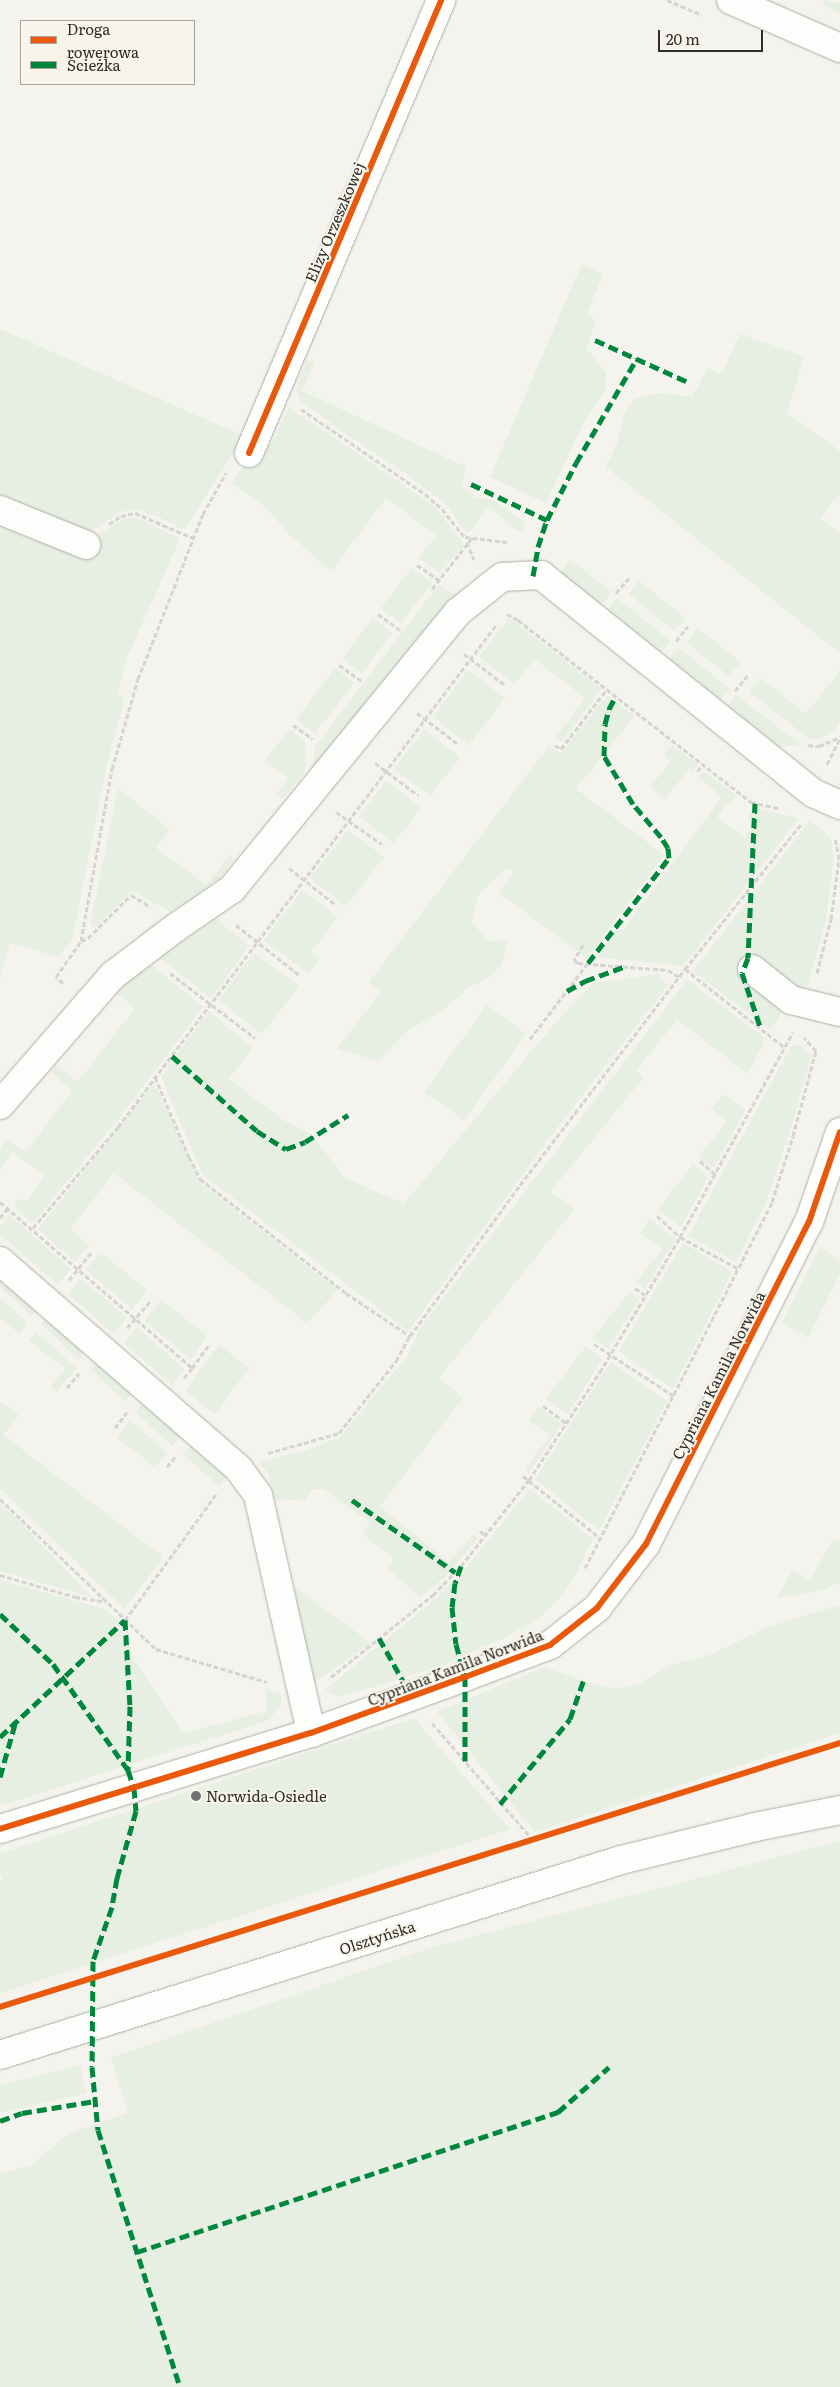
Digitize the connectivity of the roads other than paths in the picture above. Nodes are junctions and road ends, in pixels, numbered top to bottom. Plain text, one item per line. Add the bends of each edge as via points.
1 (441, 0) edge
2 (731, 0) edge
3 (840, 48) edge
4 (249, 453) road end
5 (0, 510) edge
6 (86, 545) road end
7 (840, 805) edge
8 (752, 969) dead end
9 (840, 1012) edge
10 (0, 1105) edge
11 (840, 1132) edge
12 (0, 1261) edge
13 (311, 1733) junction
14 (840, 1794) edge
15 (840, 1810) edge
16 (756, 1827) junction
17 (0, 1829) edge
18 (0, 2055) edge

1 - 4 street, Elizy Orzeszkowej
2 - 3 street
5 - 6 street
7 - 10 street via 814,793 541,575 502,578 458,612 232,889 112,976
8 - 9 street via 791,1000
11 - 13 street, Cypriana Kamila Norwida via 809,1222 646,1544 597,1608 550,1645
12 - 13 street via 239,1469 258,1495
13 - 17 street, Cypriana Kamila Norwida
14 - 16 street, Olsztyńska
15 - 16 street, Olsztyńska
16 - 18 street, Olsztyńska via 621,1860

